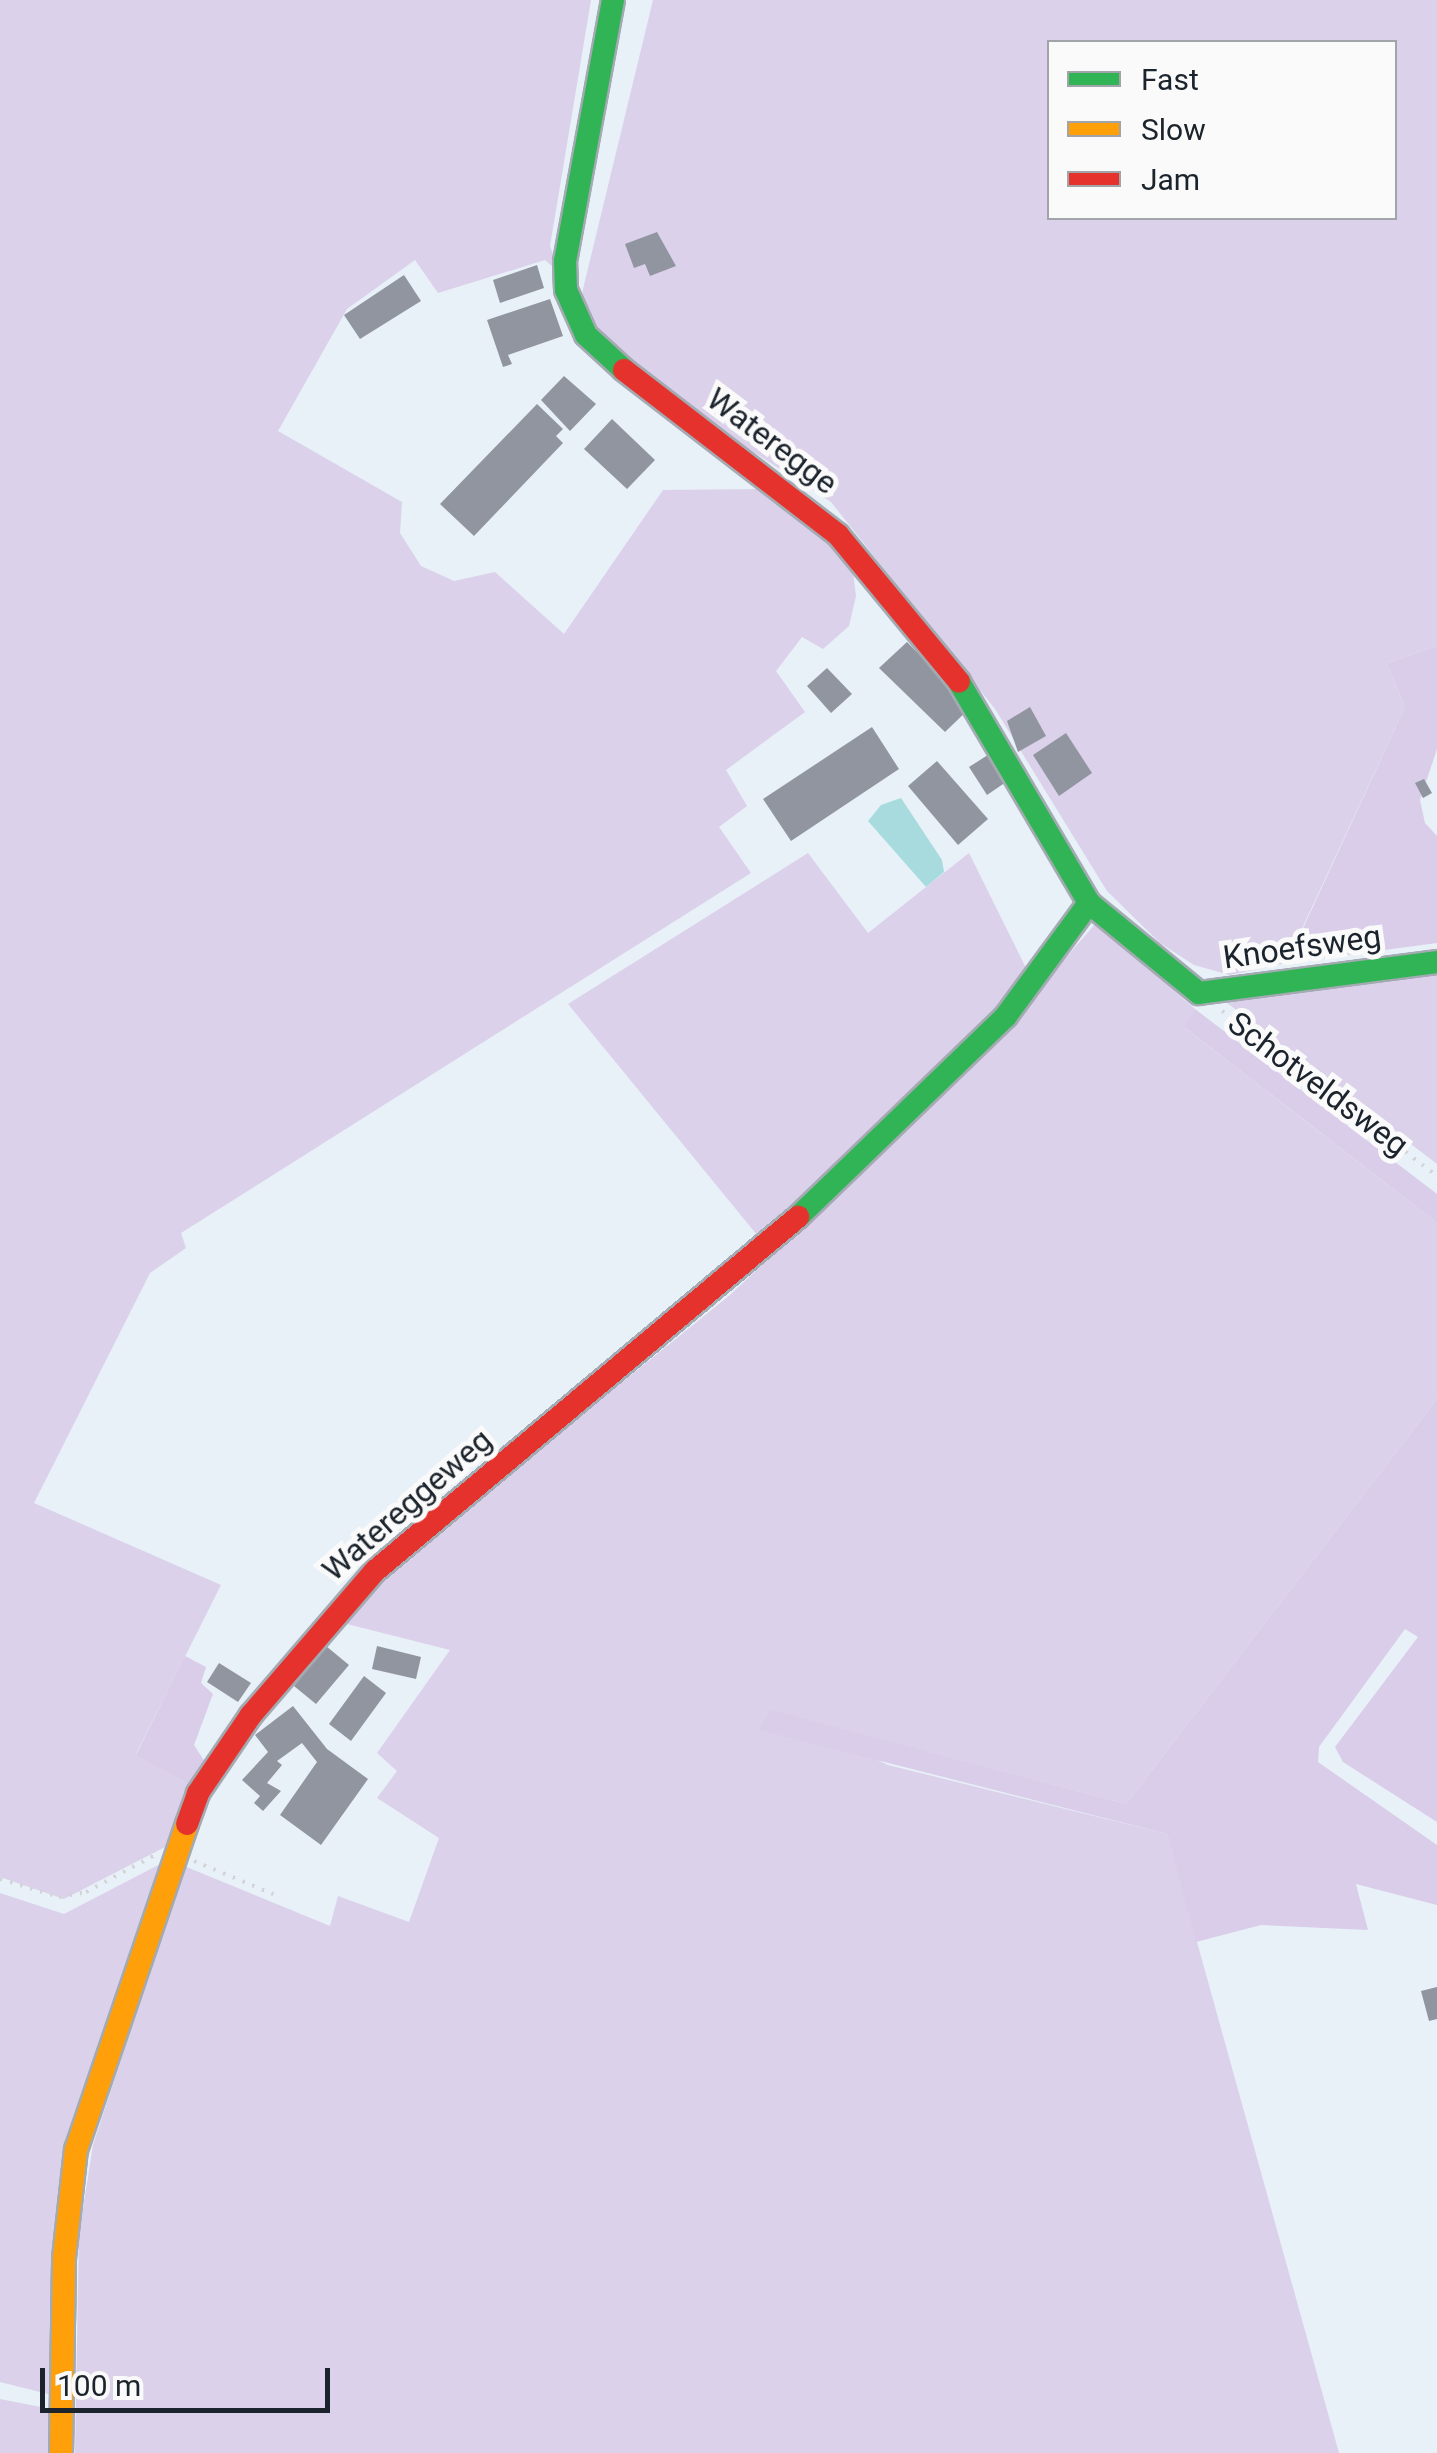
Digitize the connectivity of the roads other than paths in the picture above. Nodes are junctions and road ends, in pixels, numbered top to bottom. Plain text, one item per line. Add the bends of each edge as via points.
1 (613, 0) edge
2 (1088, 903) junction
3 (1437, 962) edge
4 (61, 2453) edge

1 - 2 street, Wateregge via 565,261 566,290 586,334 609,360 838,535 977,705
2 - 3 street, Knoefsweg via 1199,994
2 - 4 street, Watereggeweg via 1006,1016 785,1230 374,1571 251,1715 198,1794 69,2185

